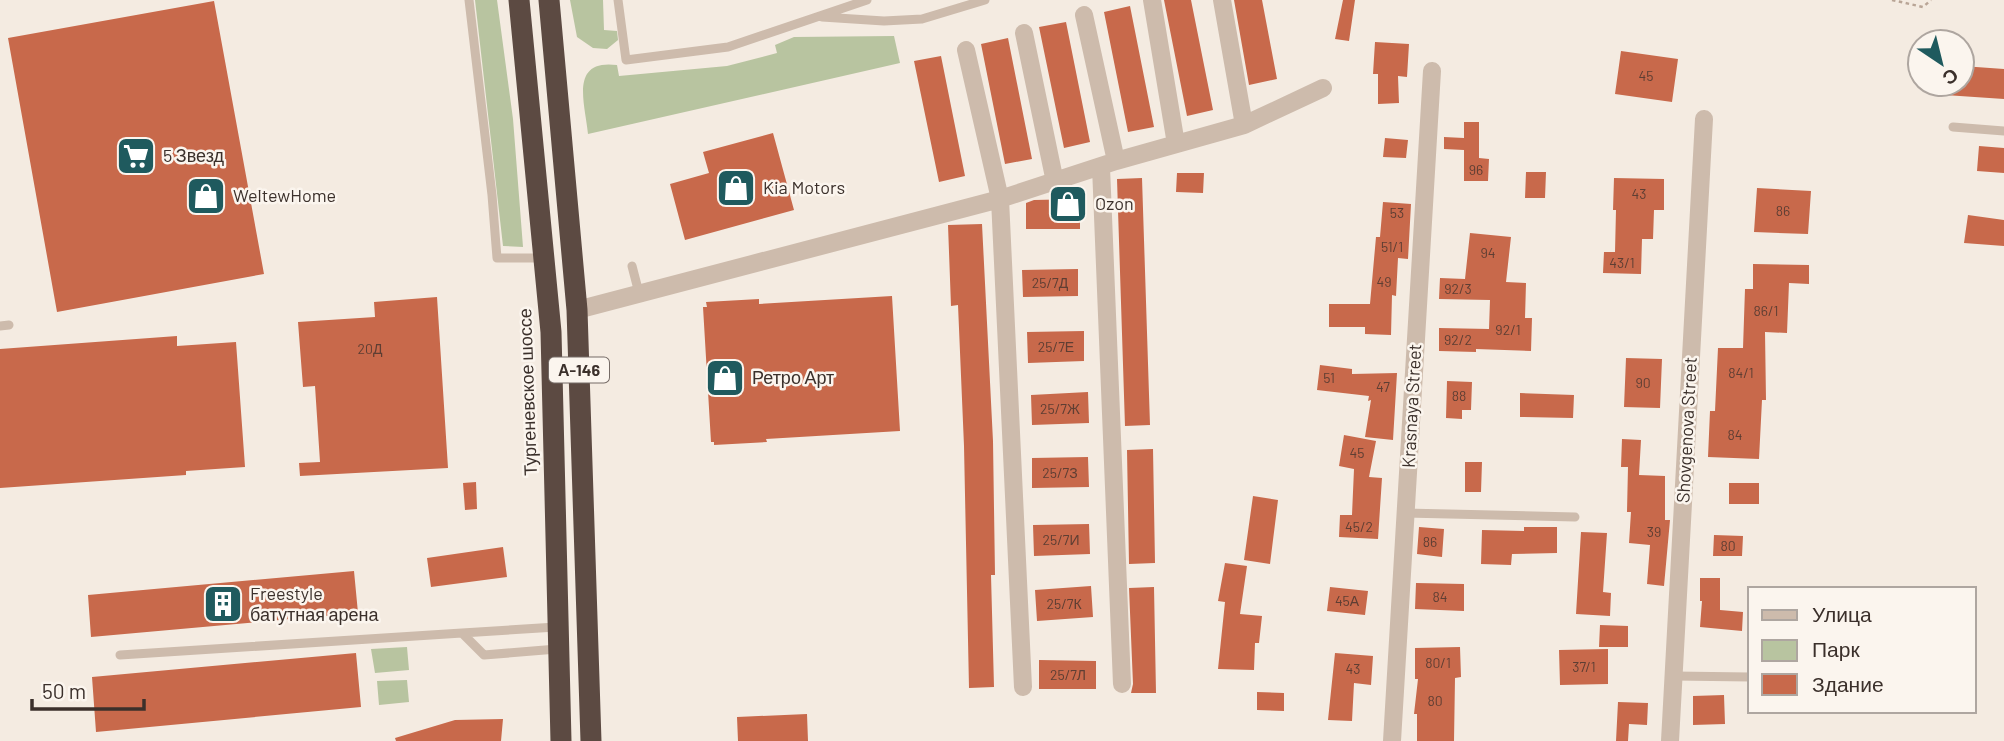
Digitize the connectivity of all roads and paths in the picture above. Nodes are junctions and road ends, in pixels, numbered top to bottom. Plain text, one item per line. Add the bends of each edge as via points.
1 (469, 0) edge
2 (517, 0) edge
3 (549, 0) edge
4 (618, 0) edge
5 (826, 0) edge
6 (867, 0) edge
7 (985, 0) edge
8 (1152, 0) edge
9 (1222, 0) edge
10 (1892, 0) edge
11 (1931, 0) edge
12 (830, 12) junction
13 (1084, 15) dead end
14 (816, 17) junction
15 (1024, 33) dead end
16 (966, 50) dead end
17 (1432, 71) dead end
18 (1323, 88) dead end
19 (1704, 119) dead end
20 (1244, 125) junction
21 (1952, 127) dead end
22 (2004, 131) edge
23 (1176, 144) junction
24 (1109, 164) junction
25 (1055, 182) junction
26 (1000, 199) junction
27 (542, 258) junction
28 (632, 266) dead end
29 (639, 293) junction
30 (577, 310) junction
31 (1405, 513) junction
32 (1574, 517) dead end
33 (556, 627) junction
34 (462, 633) junction
35 (557, 649) junction
36 (120, 655) dead end
37 (1674, 676) junction
38 (1748, 677) edge
39 (1122, 684) dead end
40 (1023, 687) dead end
41 (561, 741) edge
42 (591, 741) edge
43 (1392, 741) edge
44 (1670, 741) edge

1 - 27 lane via 497,258
2 - 27 highway, Тургеневское шоссе / А-146
3 - 30 highway, А-146
4 - 14 lane via 626,60 728,47
5 - 12 lane
6 - 12 lane
7 - 14 lane via 922,19
8 - 23 street
9 - 20 street
10 - 11 path via 1923,7
12 - 14 lane
13 - 24 street
15 - 25 street
16 - 26 street
17 - 31 street, Krasnaya Street
18 - 20 street
19 - 37 street, Shovgenova Street
20 - 23 street
21 - 22 lane
23 - 24 street
24 - 25 street
24 - 39 street
25 - 26 street
26 - 29 street
26 - 40 street
27 - 33 highway, Тургеневское шоссе / А-146 via 551,332
28 - 29 lane
29 - 30 street
30 - 42 highway, А-146
31 - 32 lane
31 - 43 street, Krasnaya Street
33 - 34 lane
33 - 35 highway, Тургеневское шоссе / А-146
34 - 35 lane via 484,655
34 - 36 lane
35 - 41 highway, Тургеневское шоссе / А-146
37 - 38 lane
37 - 44 street, Shovgenova Street

